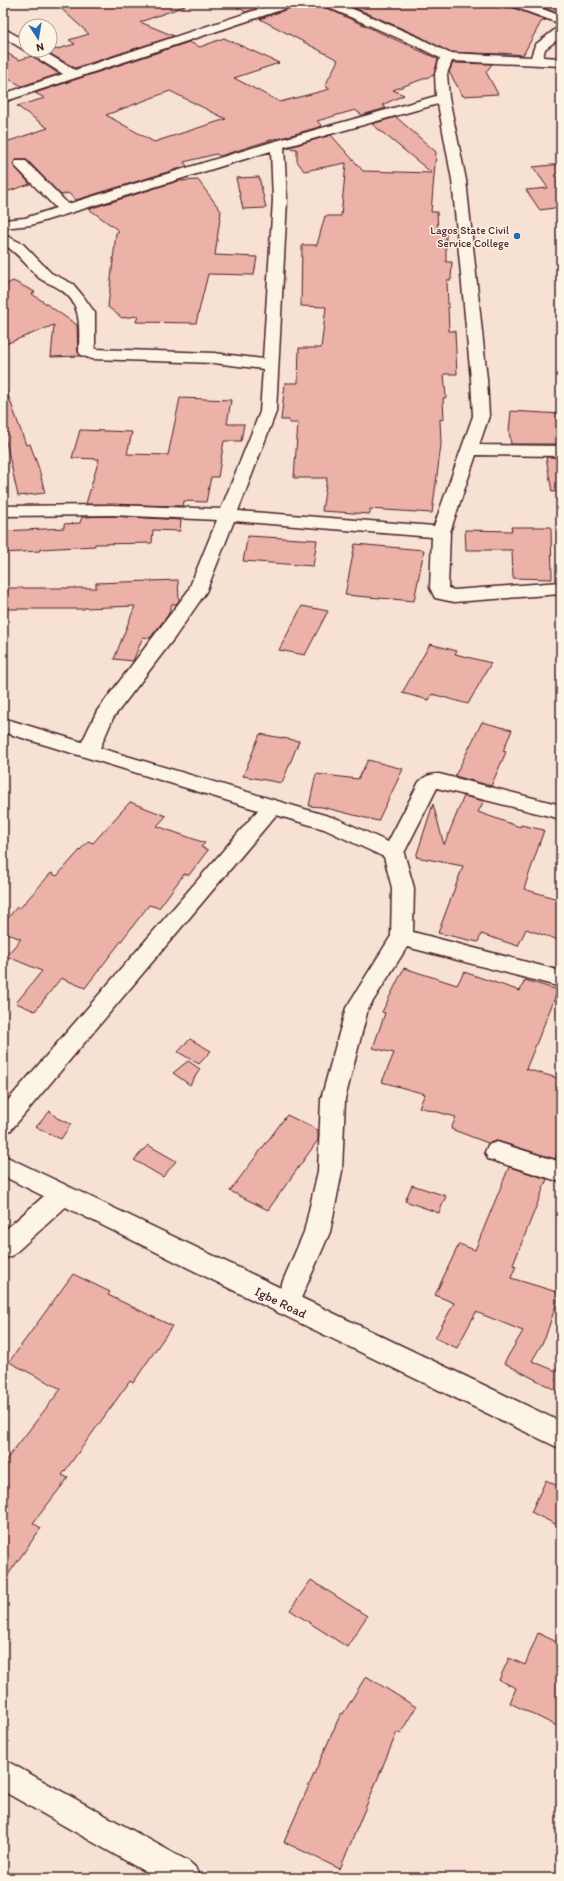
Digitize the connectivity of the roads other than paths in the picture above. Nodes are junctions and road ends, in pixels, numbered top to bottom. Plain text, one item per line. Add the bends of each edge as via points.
1 (289, 3) edge
2 (329, 3) edge
3 (516, 3) edge
4 (561, 20) edge
5 (561, 30) edge
6 (3, 32) edge
7 (18, 41) edge
8 (447, 57) junction
9 (45, 58) edge
10 (536, 62) junction
11 (561, 62) edge
12 (74, 75) junction
13 (3, 98) edge
14 (443, 98) junction
15 (277, 145) junction
16 (21, 164) dead end
17 (66, 210) junction
18 (3, 224) edge
19 (3, 238) edge
20 (270, 365) junction
21 (469, 450) junction
22 (561, 451) edge
23 (3, 511) edge
24 (228, 515) junction
25 (441, 532) junction
26 (561, 588) edge
27 (3, 725) edge
28 (88, 752) junction
29 (272, 808) junction
30 (561, 812) edge
31 (393, 853) junction
32 (402, 937) junction
33 (561, 979) edge
34 (3, 1123) edge
35 (497, 1152) dead end
36 (3, 1165) edge
37 (561, 1172) edge
38 (62, 1195) junction
39 (3, 1248) edge
40 (286, 1304) junction
41 (561, 1436) edge
42 (3, 1774) edge
43 (184, 1878) edge

1 - 12 street
2 - 8 street
3 - 4 street
5 - 10 street via 539,48
6 - 7 street
8 - 10 street
8 - 14 street via 440,74
9 - 12 street
10 - 11 street
12 - 13 street
14 - 15 street
14 - 21 street via 459,180 480,379 481,416
15 - 17 street
15 - 20 street via 280,200
16 - 17 street
17 - 18 street via 26,222
19 - 20 street via 18,247 46,276 68,287 78,298 87,313 87,352 214,358
20 - 24 street via 268,412
21 - 22 street
21 - 25 street
23 - 24 street via 62,509
24 - 25 street
24 - 28 street via 197,592 104,716
25 - 26 street via 438,582 441,594 454,596
27 - 28 street
28 - 29 street
29 - 31 street via 331,824
29 - 34 street
30 - 31 street via 439,780 432,781 426,787
31 - 32 street via 403,888
32 - 33 street
32 - 40 street via 357,1008 333,1099 330,1171 317,1232
35 - 37 street
36 - 38 street, Igbe Road
38 - 39 street
38 - 40 street, Igbe Road
40 - 41 street, Igbe Road
42 - 43 street

